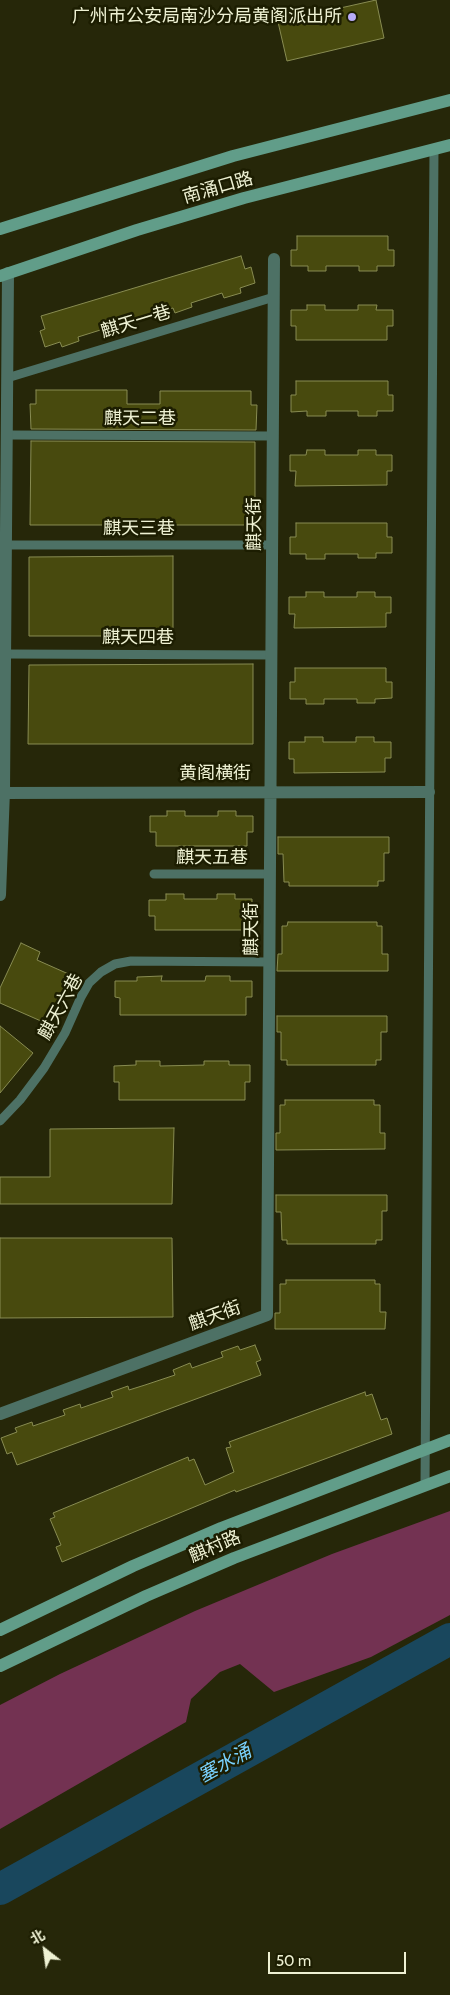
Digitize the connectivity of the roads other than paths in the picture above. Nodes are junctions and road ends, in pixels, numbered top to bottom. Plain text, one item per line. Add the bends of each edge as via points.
1 (450, 100) edge
2 (450, 145) edge
3 (434, 149) junction
4 (0, 229) edge
5 (274, 259) dead end
6 (4, 274) edge
7 (274, 298) junction
8 (7, 378) junction
9 (7, 435) junction
10 (273, 436) junction
11 (6, 545) junction
12 (272, 545) junction
13 (5, 654) junction
14 (271, 655) junction
15 (2, 792) edge
16 (270, 792) junction
17 (429, 792) junction
18 (154, 874) dead end
19 (270, 874) junction
20 (0, 895) edge
21 (269, 962) junction
22 (0, 1121) edge
23 (0, 1414) edge
24 (450, 1440) edge
25 (425, 1450) junction
26 (450, 1476) edge
27 (425, 1485) junction
28 (0, 1630) edge
29 (0, 1666) edge

1 - 4 street, 南涌口路 via 233,156
2 - 3 street, 南涌口路
3 - 6 street, 南涌口路 via 244,198
3 - 17 lane
5 - 7 street, 麒天街
6 - 8 street
7 - 8 lane, 麒天一巷
7 - 10 street, 麒天街
8 - 9 street
9 - 10 lane, 麒天二巷
9 - 11 street
10 - 12 street, 麒天街
11 - 12 lane, 麒天三巷
11 - 13 street
12 - 14 street, 麒天街
13 - 14 lane, 麒天四巷
13 - 15 street
14 - 16 street, 麒天街
15 - 16 street, 黄阁横街
15 - 20 street
16 - 17 street, 黄阁横街
16 - 19 street, 麒天街
17 - 25 lane
18 - 19 lane, 麒天五巷
19 - 21 street, 麒天街
21 - 22 lane, 麒天六巷 via 131,961 115,964 101,972 89,983 65,1034 44,1068
21 - 23 street, 麒天街 via 267,1315
24 - 25 street, 麒村路
25 - 27 lane
25 - 28 street, 麒村路 via 221,1528
26 - 27 street, 麒村路
27 - 29 street, 麒村路 via 234,1558

